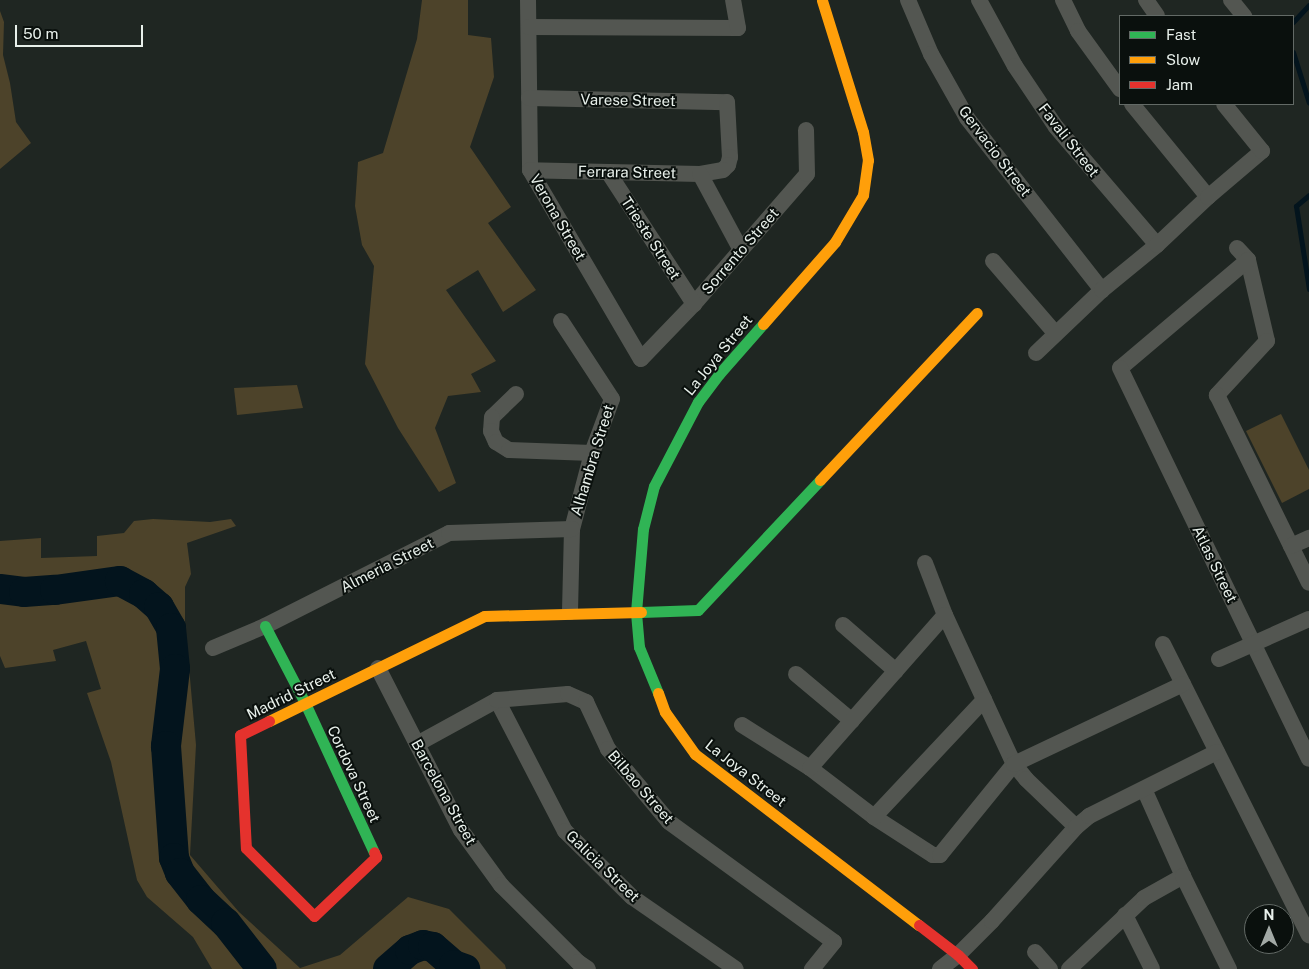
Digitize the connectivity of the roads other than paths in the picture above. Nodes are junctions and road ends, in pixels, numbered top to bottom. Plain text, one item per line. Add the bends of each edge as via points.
1 (528, 0) edge
2 (733, 0) edge
3 (822, 0) edge
4 (908, 0) edge
5 (979, 0) edge
6 (1063, 0) edge
7 (1146, 0) edge
8 (1230, 0) edge
9 (1156, 15) edge
10 (1243, 15) edge
11 (529, 27) junction
12 (1119, 88) edge
13 (529, 98) junction
14 (1133, 105) edge
15 (1225, 105) edge
16 (806, 130) dead end
17 (530, 170) junction
18 (723, 170) joint
19 (608, 172) junction
20 (700, 174) junction
21 (1208, 197) junction
22 (1157, 245) junction
23 (741, 250) junction
24 (993, 262) dead end
25 (1102, 290) junction
26 (694, 304) junction
27 (978, 313) dead end
28 (561, 321) dead end
29 (1056, 334) junction
30 (1036, 353) dead end
31 (641, 359) joint
32 (516, 394) dead end
33 (592, 453) junction
34 (572, 529) junction
35 (1309, 538) edge
36 (1291, 546) junction
37 (925, 563) dead end
38 (1309, 583) edge
39 (570, 612) junction
40 (636, 612) junction
41 (945, 616) junction
42 (1309, 619) edge
43 (843, 625) dead end
44 (265, 626) junction
45 (1254, 643) junction
46 (1163, 644) dead end
47 (213, 648) dead end
48 (1219, 659) dead end
49 (378, 668) junction
50 (896, 671) junction
51 (796, 674) dead end
52 (1183, 684) junction
53 (498, 700) junction
54 (984, 700) junction
55 (306, 703) junction
56 (852, 721) junction
57 (742, 725) dead end
58 (417, 744) junction
59 (1217, 752) junction
60 (1309, 759) edge
61 (1014, 764) junction
62 (810, 768) junction
63 (1144, 789) junction
64 (874, 817) junction
65 (1076, 826) junction
66 (376, 857) joint
67 (1184, 876) junction
68 (1125, 915) junction
69 (1309, 936) edge
70 (1035, 952) dead end
71 (958, 955) junction
72 (581, 967) edge
73 (736, 969) edge
74 (812, 969) edge
75 (940, 969) edge
76 (972, 969) edge
77 (1050, 969) edge
78 (1069, 969) edge
79 (1152, 969) edge
80 (1229, 969) edge

1 - 11 street, Verona Street
2 - 11 street via 738,28
3 - 40 street, La Joya Street via 863,132 868,160 863,195 835,242 719,374 685,423 654,486 643,529
4 - 25 street, Gervacio Street via 931,54 967,118
5 - 22 street, Favali Street via 1015,66 1056,127
6 - 12 street via 1078,31
7 - 9 street
8 - 10 street
11 - 13 street, Verona Street
13 - 17 street, Verona Street
13 - 18 street, Varese Street via 726,102 730,156
14 - 21 street
15 - 21 street via 1262,151
16 - 23 street, Sorrento Street via 807,174
17 - 19 street, Ferrara Street
17 - 31 street, Verona Street
18 - 20 street, Ferrara Street
19 - 20 street, Ferrara Street
19 - 26 street, Trieste Street
20 - 23 street
21 - 22 street
22 - 25 street
23 - 26 street, Sorrento Street
24 - 29 street
25 - 29 street
26 - 31 street, Sorrento Street
27 - 40 street, Madrid Street via 698,610
28 - 33 street, Alhambra Street via 612,399
29 - 30 street
32 - 33 street via 492,416 491,431 496,442 509,450
33 - 34 street, Alhambra Street
34 - 39 street, Alhambra Street
34 - 44 street, Almeria Street via 449,533
35 - 36 street
36 - 38 street
36 - 45 street, Atlas Street via 1217,395 1267,341 1243,254 1120,368
37 - 41 street
39 - 40 street, Madrid Street
39 - 49 street, Madrid Street via 484,616
40 - 71 street, La Joya Street via 639,647 664,712 695,754
41 - 50 street
41 - 54 street
42 - 45 street
43 - 50 street
44 - 47 street, Almeria Street
44 - 55 street, Cordova Street
45 - 48 street
45 - 60 street, Atlas Street
46 - 52 street
49 - 55 street, Madrid Street
49 - 58 street, Barcelona Street
50 - 56 street
51 - 56 street
52 - 59 street
52 - 61 street
53 - 58 street, Bilbao Street
53 - 73 street, Galicia Street via 565,831 632,897
53 - 74 street, Bilbao Street via 568,694 586,702 608,749 669,822 834,942
54 - 61 street
54 - 64 street
55 - 66 street, Cordova Street
55 - 66 street, Madrid Street via 240,735 246,848 314,916
56 - 62 street
57 - 62 street
58 - 72 street, Barcelona Street via 461,830 501,885
59 - 63 street
59 - 69 street
61 - 64 street via 940,855 933,855
61 - 65 street
62 - 64 street
63 - 65 street via 1089,816
63 - 67 street
65 - 71 street
67 - 68 street via 1144,898
67 - 80 street
68 - 78 street
68 - 79 street
70 - 77 street
71 - 75 street
71 - 76 street, La Joya Street

